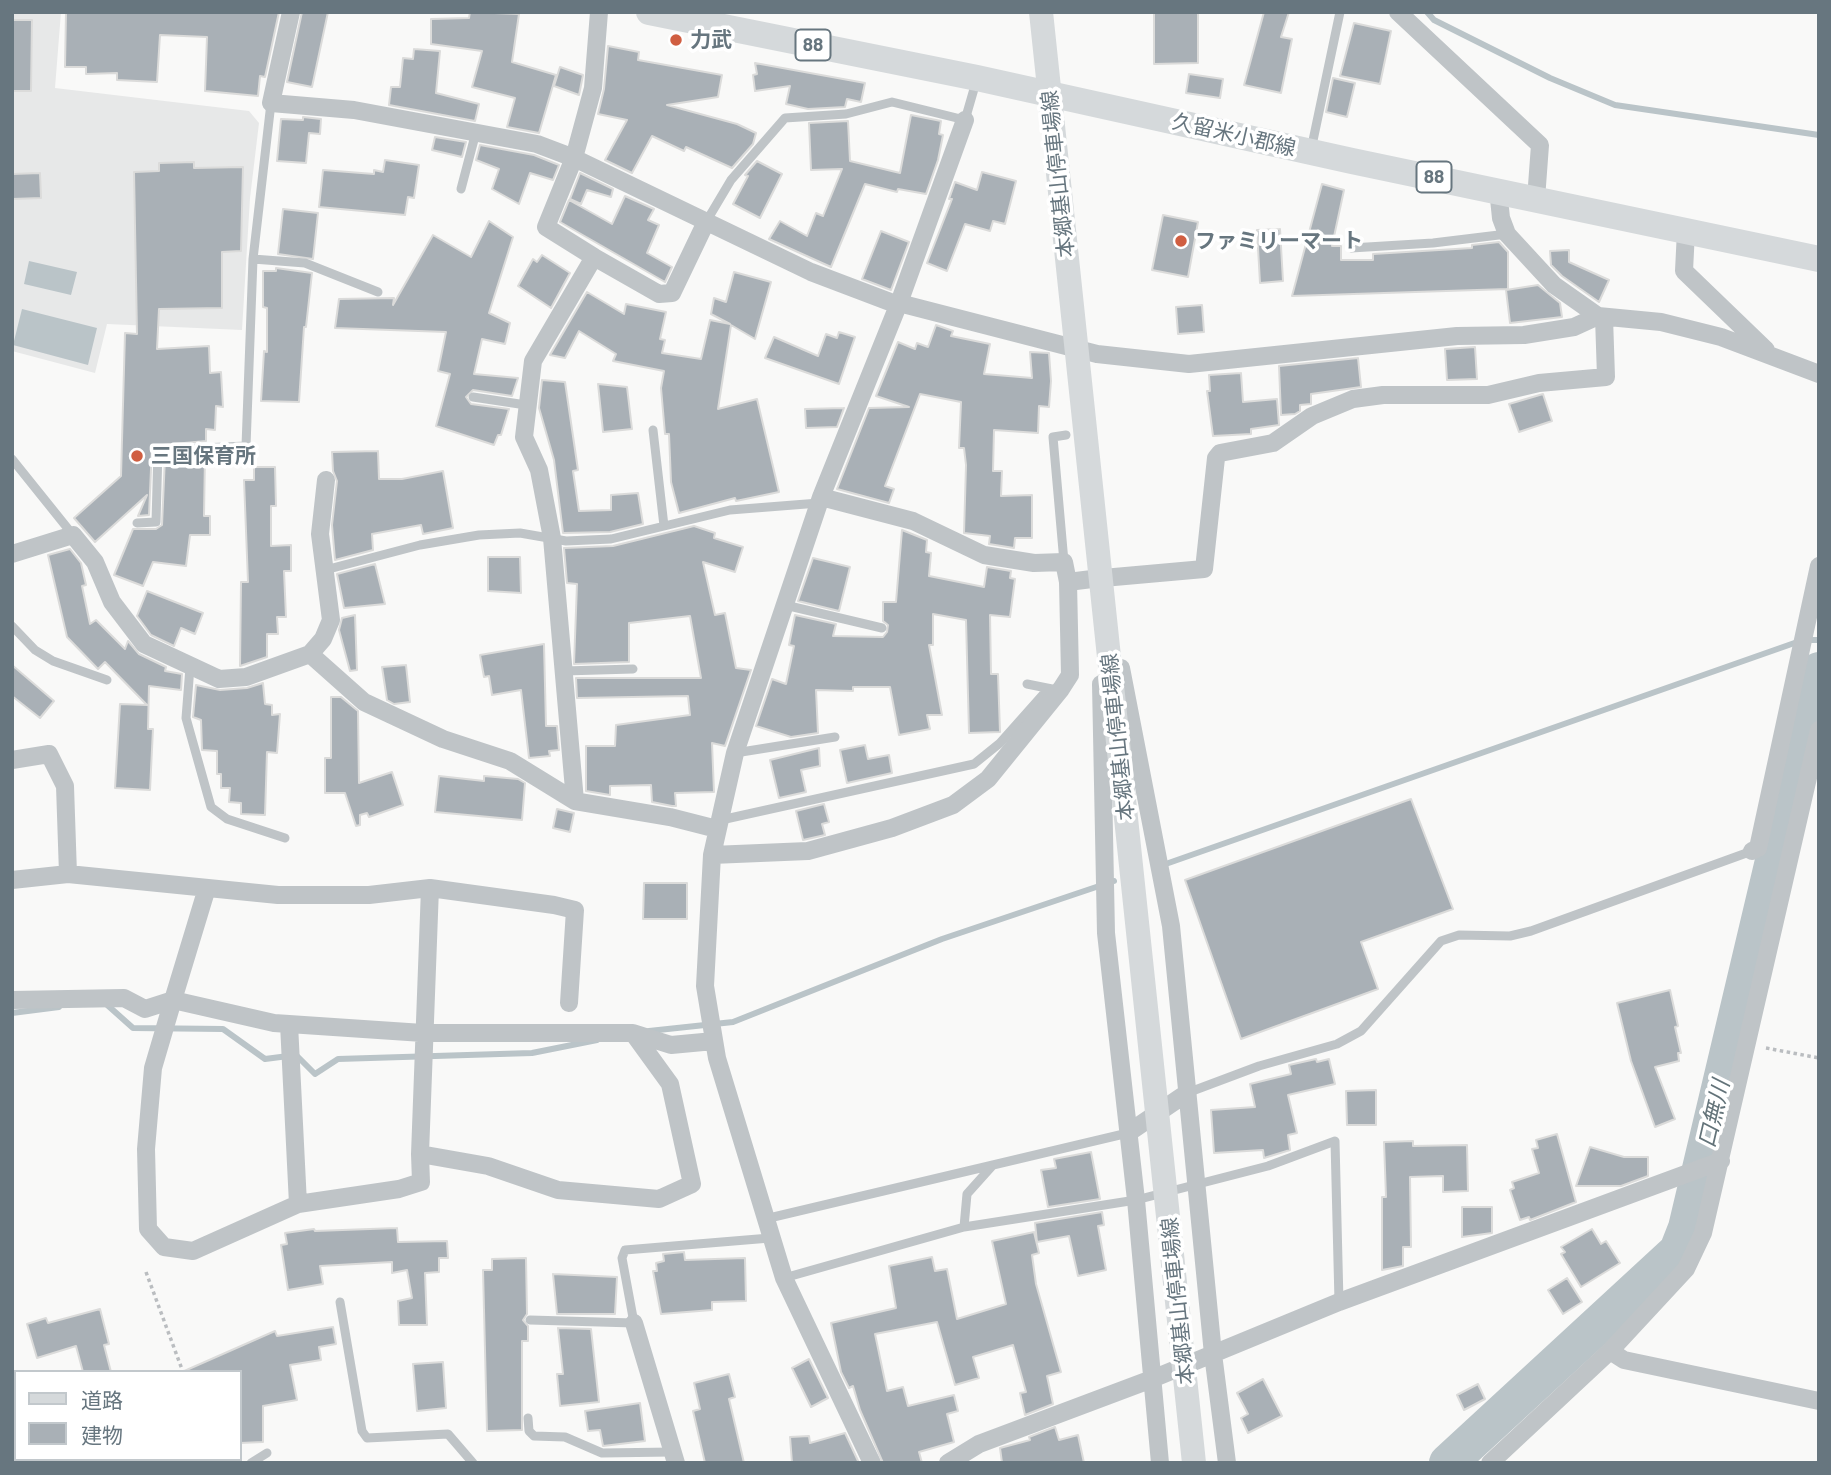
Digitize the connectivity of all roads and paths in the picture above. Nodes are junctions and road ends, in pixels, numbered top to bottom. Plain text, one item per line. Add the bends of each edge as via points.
1 (291, 12) edge
2 (599, 12) edge
3 (649, 12) edge
4 (1041, 12) edge
5 (1340, 12) edge
6 (1398, 12) edge
7 (977, 78) junction
8 (1050, 94) junction
9 (271, 103) junction
10 (965, 120) junction
11 (476, 132) junction
12 (1310, 152) junction
13 (574, 158) junction
14 (461, 189) dead end
15 (1498, 189) junction
16 (1536, 199) junction
17 (706, 222) junction
18 (1686, 231) junction
19 (1507, 233) junction
20 (1351, 248) dead end
21 (594, 257) junction
22 (253, 259) junction
23 (1819, 259) edge
24 (378, 292) dead end
25 (898, 304) junction
26 (1601, 317) junction
27 (1077, 349) junction
28 (1771, 355) junction
29 (1819, 374) edge
30 (473, 397) dead end
31 (526, 405) junction
32 (653, 430) dead end
33 (1066, 435) dead end
34 (12, 459) edge
35 (326, 480) dead end
36 (820, 500) junction
37 (137, 523) dead end
38 (664, 526) junction
39 (73, 536) junction
40 (552, 538) junction
41 (12, 554) edge
42 (1064, 562) junction
43 (1819, 566) edge
44 (325, 570) junction
45 (1101, 573) junction
46 (1068, 583) junction
47 (785, 605) junction
48 (12, 626) edge
49 (882, 628) dead end
50 (310, 654) junction
51 (190, 667) junction
52 (633, 669) dead end
53 (564, 671) junction
54 (107, 680) dead end
55 (1027, 684) dead end
56 (1055, 689) junction
57 (1819, 730) edge
58 (835, 737) dead end
59 (735, 753) junction
60 (12, 760) edge
61 (575, 801) junction
62 (718, 825) junction
63 (285, 838) dead end
64 (1752, 851) joint
65 (712, 855) junction
66 (68, 874) junction
67 (12, 880) edge
68 (207, 888) junction
69 (430, 888) junction
70 (12, 1000) edge
71 (173, 1000) junction
72 (569, 1003) dead end
73 (289, 1024) junction
74 (423, 1033) junction
75 (633, 1033) junction
76 (714, 1041) junction
77 (1747, 1044) junction
78 (1819, 1058) edge
79 (1187, 1093) junction
80 (1128, 1133) junction
81 (420, 1154) junction
82 (1721, 1161) junction
83 (994, 1164) junction
84 (1196, 1184) junction
85 (1136, 1200) junction
86 (298, 1204) junction
87 (764, 1220) junction
88 (964, 1227) junction
89 (770, 1238) junction
90 (146, 1272) dead end
91 (783, 1278) junction
92 (340, 1302) dead end
93 (1339, 1302) junction
94 (530, 1321) dead end
95 (634, 1323) junction
96 (1609, 1351) junction
97 (1213, 1354) junction
98 (182, 1370) edge
99 (1152, 1379) junction
100 (1819, 1401) edge
101 (528, 1418) dead end
102 (268, 1453) dead end
103 (674, 1458) edge
104 (251, 1463) edge
105 (472, 1463) edge
106 (873, 1463) edge
107 (948, 1463) edge
108 (1160, 1463) edge
109 (1194, 1463) edge
110 (1227, 1463) edge
111 (1490, 1463) edge

1 - 9 street
2 - 13 street via 593,88
3 - 7 main road, 久留米小郡線 / 88
4 - 8 main road, 本郷基山停車場線
5 - 12 lane
6 - 16 street via 1541,145
7 - 8 main road, 久留米小郡線 / 88
7 - 10 lane
8 - 12 main road, 久留米小郡線 / 88
8 - 27 main road, 本郷基山停車場線
9 - 11 street via 354,110
9 - 22 lane
10 - 17 lane via 892,102 846,114 785,118 731,180
10 - 25 street
11 - 13 street via 537,144
11 - 14 lane
12 - 15 main road, 久留米小郡線 / 88
13 - 17 street
13 - 21 street via 546,227
15 - 16 main road, 久留米小郡線 / 88
15 - 19 street
16 - 18 main road, 久留米小郡線 / 88
17 - 21 street via 672,293 659,294
17 - 25 street via 811,272
18 - 23 main road, 久留米小郡線 / 88
18 - 28 street via 1684,271
19 - 20 lane
19 - 26 street via 1554,285
21 - 31 street via 533,361
22 - 24 lane via 305,263
22 - 37 lane via 246,446 158,450 156,522
25 - 27 street
25 - 36 street
26 - 27 street via 1574,327 1524,335 1457,336 1189,364
26 - 28 street via 1661,322
26 - 45 street via 1606,377 1539,383 1488,395 1353,399 1312,416 1273,443 1220,453 1204,569
27 - 45 main road, 本郷基山停車場線
28 - 29 street
30 - 31 lane
31 - 40 street via 524,437 539,470
32 - 38 lane
33 - 42 lane via 1053,437
34 - 39 lane
35 - 44 street via 320,534
36 - 38 lane via 730,510
36 - 42 street via 913,521 984,555
36 - 47 street
38 - 40 lane via 611,539
39 - 41 street
39 - 51 street via 95,562 113,602 144,644
40 - 44 lane via 520,533 479,535
40 - 53 street
42 - 46 street
43 - 64 street via 1758,848
44 - 50 street via 331,620
45 - 46 street
45 - 79 street via 1171,926
45 - 80 street via 1106,933
45 - 109 main road, 本郷基山停車場線
46 - 56 street via 1070,675
47 - 49 lane
47 - 59 street
48 - 54 lane via 53,661
50 - 51 street via 247,677 219,679
50 - 61 street via 364,702 443,739 510,761
51 - 63 lane via 186,718 211,807 227,819
52 - 53 lane
53 - 61 street
55 - 56 lane
56 - 62 lane via 974,764
56 - 65 street via 988,779 953,805 808,851
57 - 77 street
58 - 59 lane
59 - 62 street
60 - 66 street via 49,754 65,786
61 - 62 street
62 - 65 street
64 - 79 lane via 1531,931 1510,936 1459,935 1441,941 1361,1031 1337,1044
65 - 76 street via 705,986
66 - 67 street
66 - 68 street
68 - 69 street via 278,895 369,895
68 - 71 street
69 - 72 street via 575,910
69 - 74 street
70 - 71 street via 124,998 145,1009
71 - 73 street
71 - 86 street via 153,1068 146,1149 148,1229 164,1248 193,1251
73 - 74 street
73 - 86 street
74 - 75 street
74 - 81 street
75 - 76 street via 671,1045
75 - 81 street via 670,1084 692,1184 659,1199 558,1190 488,1166
76 - 87 street
77 - 78 path
77 - 82 street
79 - 80 street
79 - 84 street
80 - 83 lane
80 - 85 street
81 - 86 street via 421,1182
82 - 93 street
82 - 96 street via 1703,1233 1686,1269
83 - 87 lane
83 - 88 lane via 967,1194
84 - 85 lane
84 - 93 lane via 1268,1166 1335,1141
84 - 97 street
85 - 88 lane
85 - 99 street
87 - 89 street
88 - 91 lane
89 - 91 street
89 - 95 lane via 625,1250 622,1258
90 - 98 path
91 - 106 street
92 - 105 lane via 362,1431 367,1438 448,1434
93 - 97 street
94 - 95 lane
95 - 103 street
96 - 100 street via 1623,1360
96 - 111 street
97 - 99 street
97 - 110 street
99 - 107 street via 979,1444
99 - 108 street
101 - 103 lane via 534,1436 565,1437 602,1453
102 - 104 lane

